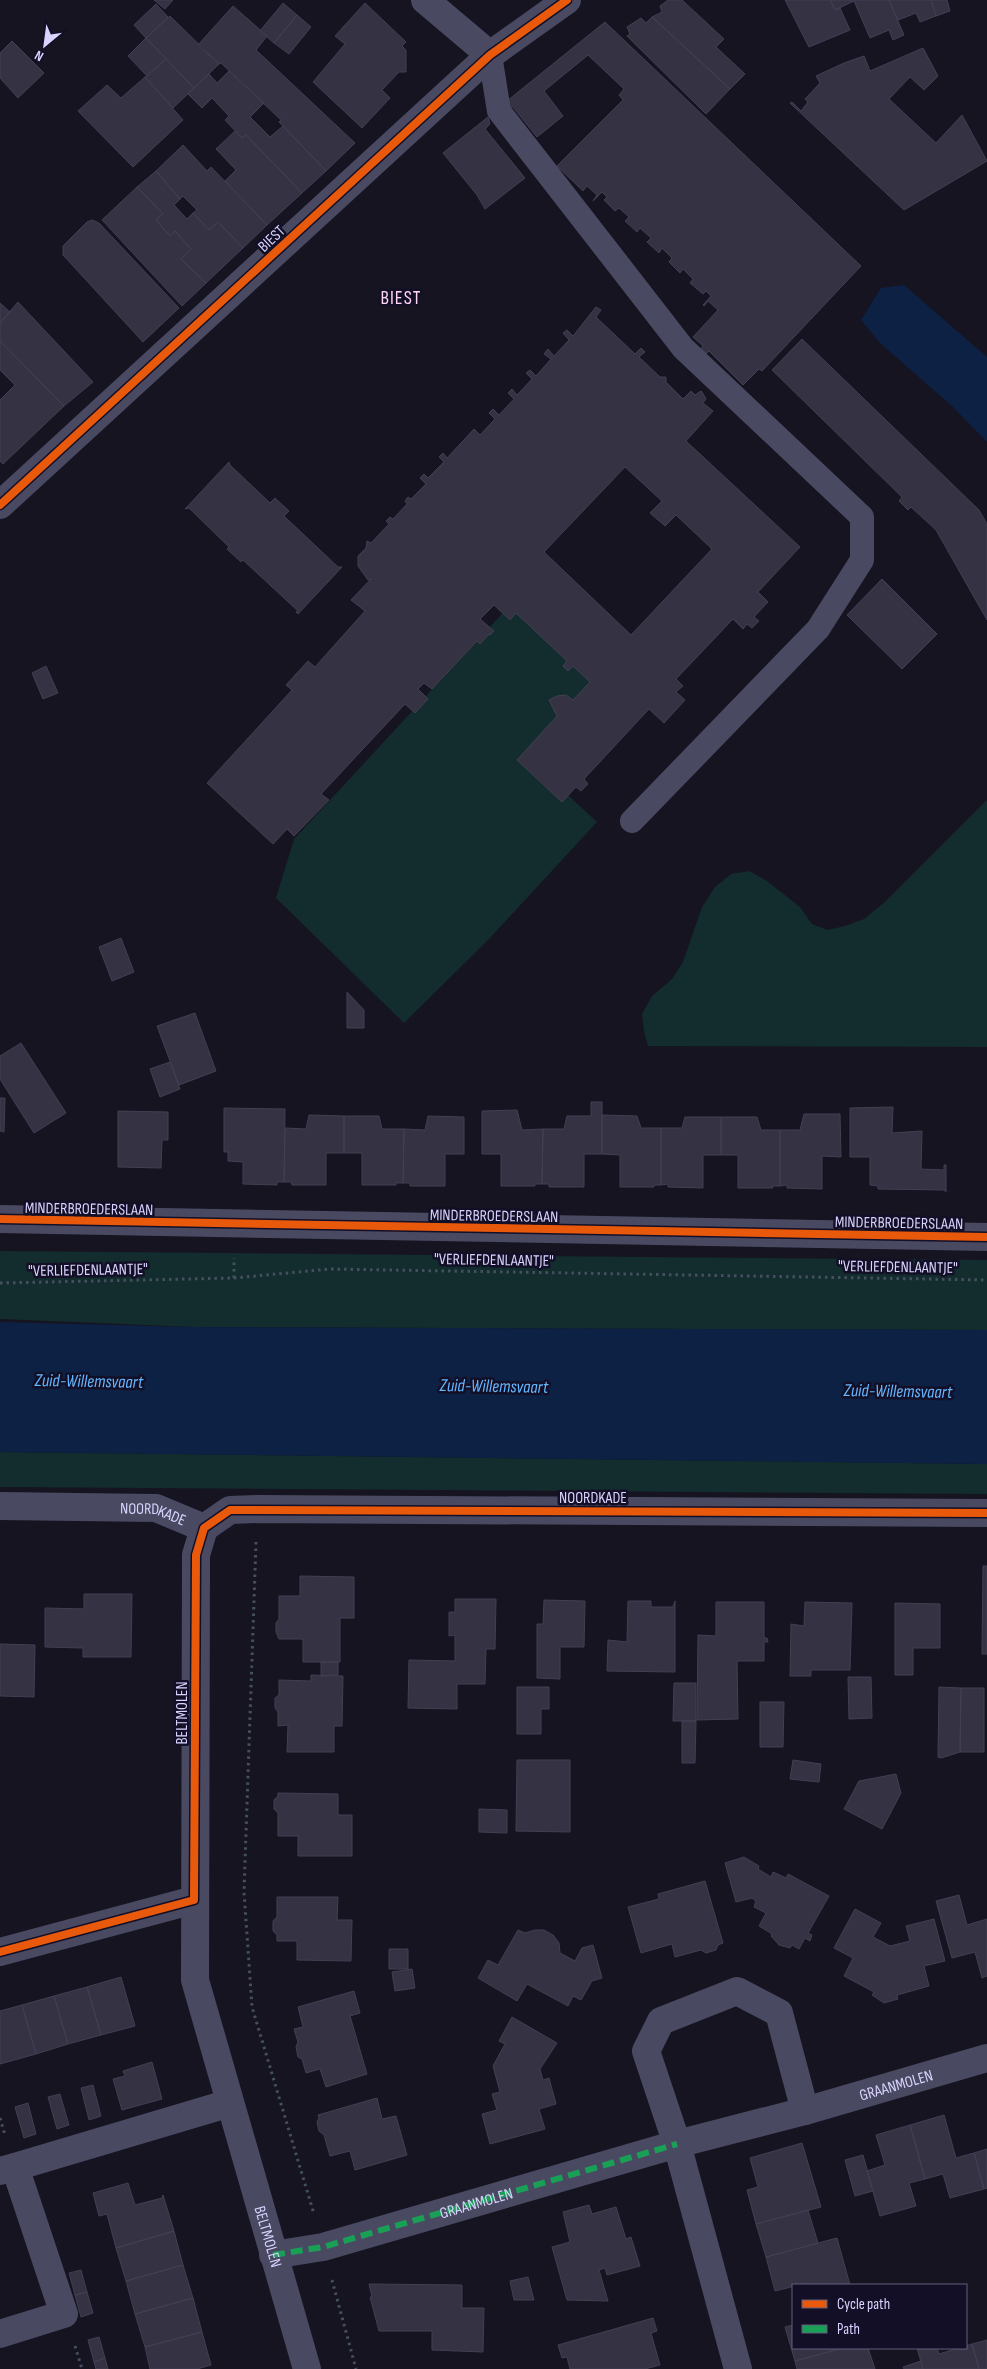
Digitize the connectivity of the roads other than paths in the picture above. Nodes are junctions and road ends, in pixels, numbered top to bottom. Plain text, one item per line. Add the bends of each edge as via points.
1 (425, 0) edge
2 (567, 0) edge
3 (490, 55) junction
4 (0, 505) edge
5 (632, 821) dead end
6 (0, 1220) edge
7 (987, 1237) edge
8 (0, 1506) edge
9 (987, 1513) edge
10 (204, 1528) junction
11 (194, 1900) junction
12 (0, 1952) edge
13 (987, 2058) edge
14 (230, 2103) junction
15 (806, 2111) junction
16 (677, 2144) junction
17 (7, 2169) edge
18 (273, 2254) junction
19 (0, 2334) edge
20 (307, 2369) edge
21 (738, 2369) edge

1 - 3 street
2 - 3 street, BIEST
3 - 4 street, BIEST
3 - 5 lane via 499,111 683,348 862,516 862,560 818,629
6 - 7 street, MINDERBROEDERSLAAN
8 - 10 street, NOORDKADE via 156,1508
9 - 10 street, NOORDKADE via 258,1509 230,1510
10 - 11 street, BELTMOLEN via 196,1555
11 - 12 street
11 - 14 street, BELTMOLEN via 195,1980
13 - 15 street, GRAANMOLEN
14 - 17 street
14 - 18 street, BELTMOLEN
15 - 16 street, GRAANMOLEN
15 - 16 street via 779,2013 737,1991 661,2021 646,2051
16 - 18 street, GRAANMOLEN via 324,2247
16 - 21 street
17 - 19 street via 64,2314
18 - 20 street, BELTMOLEN

